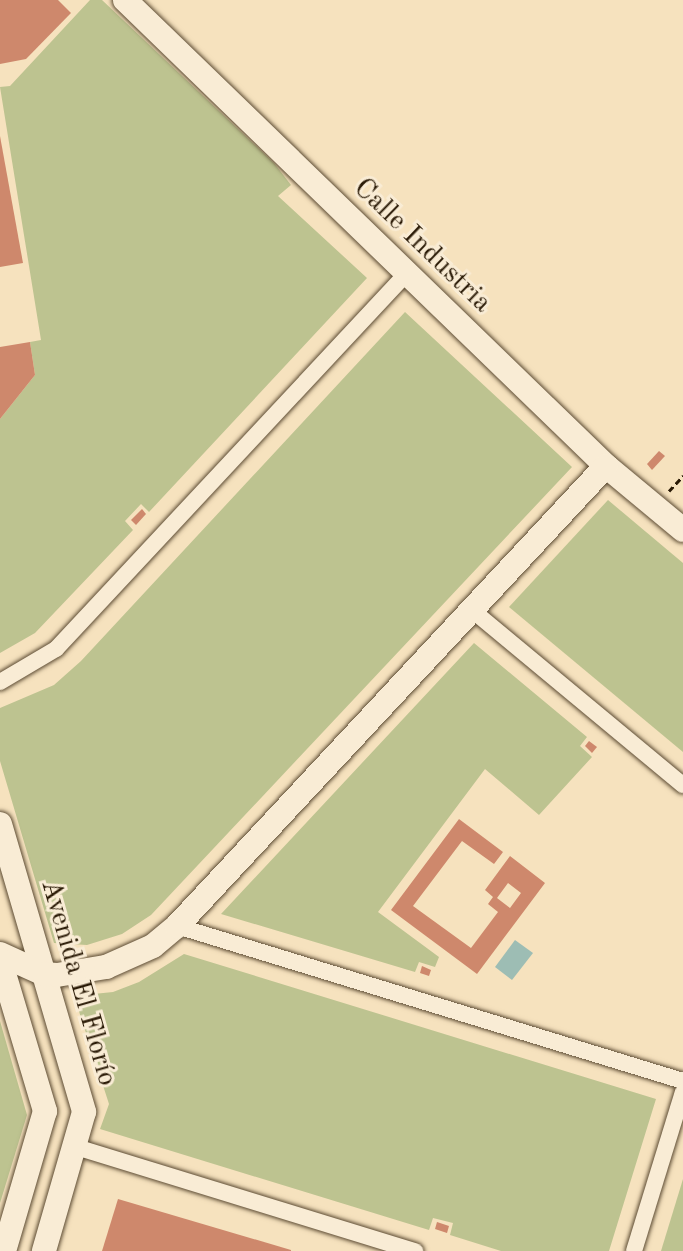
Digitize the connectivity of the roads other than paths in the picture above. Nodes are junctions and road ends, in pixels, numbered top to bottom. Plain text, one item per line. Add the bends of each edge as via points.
1 (136, 4) edge
2 (407, 273) junction
3 (606, 466) junction
4 (683, 530) edge
5 (472, 610) junction
6 (0, 682) edge
7 (683, 785) edge
8 (0, 824) edge
9 (177, 926) junction
10 (0, 957) edge
11 (44, 974) junction
12 (683, 1081) edge
13 (683, 1092) edge
14 (40, 1136) junction
15 (76, 1147) junction
16 (4, 1251) edge
17 (44, 1251) edge
18 (415, 1251) edge
19 (634, 1251) edge

1 - 2 main road, Calle Industria
2 - 3 main road, Calle Industria
2 - 6 street via 56,649
3 - 4 main road, Calle Industria
3 - 5 main road
5 - 7 street
5 - 9 main road
8 - 11 main road, Avenida El Florío
9 - 11 main road via 132,958 106,967
9 - 12 street
10 - 11 main road
10 - 14 main road via 45,1111
11 - 15 main road, Avenida El Florío via 84,1112
13 - 19 street
14 - 15 main road
14 - 16 main road
15 - 17 main road, Avenida El Florío
15 - 18 street

